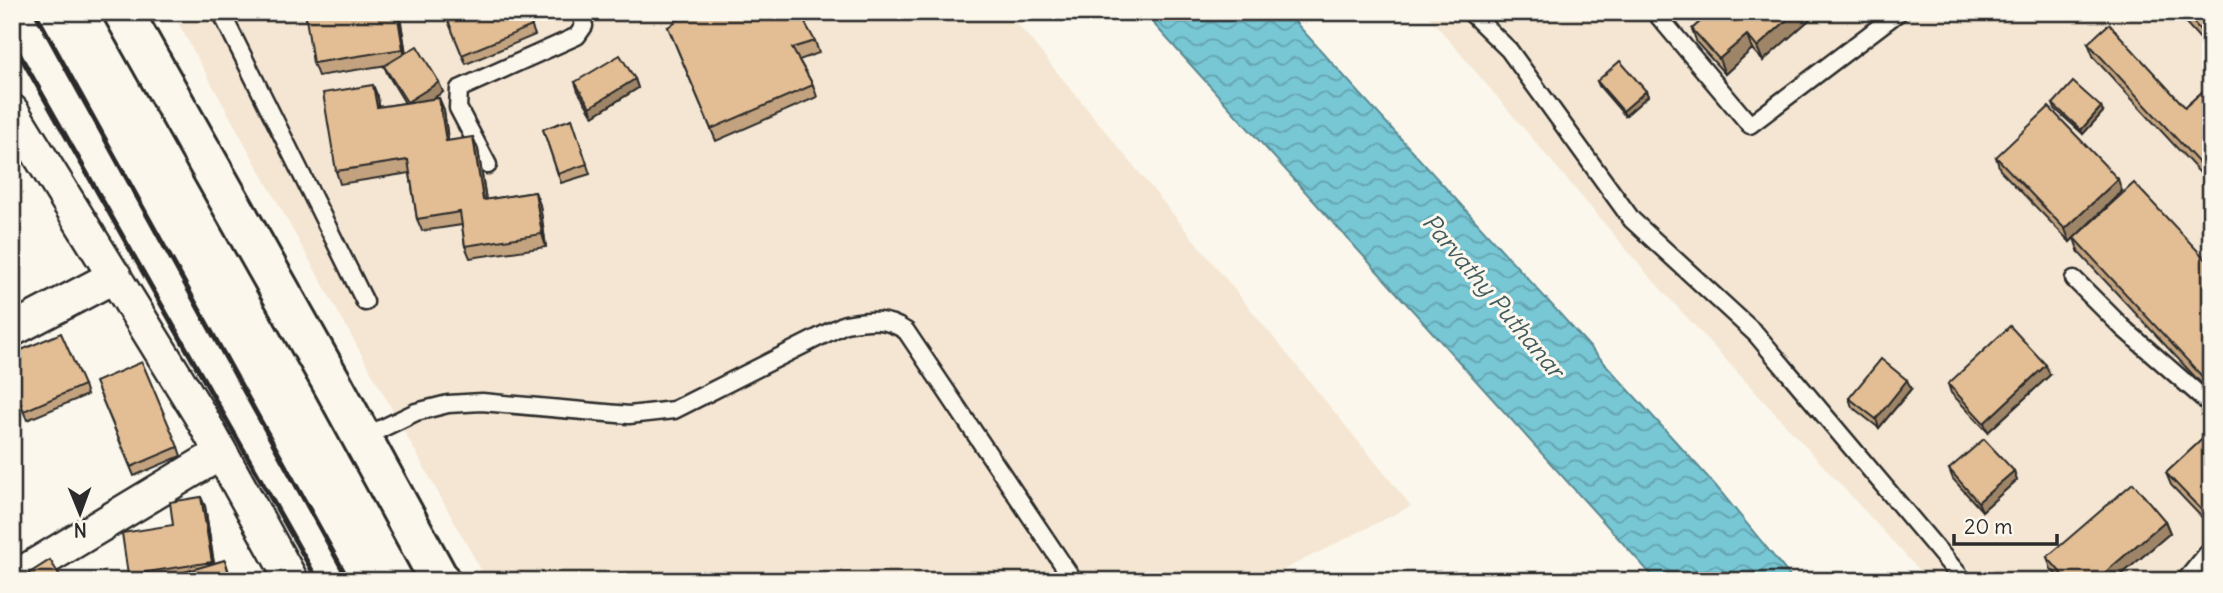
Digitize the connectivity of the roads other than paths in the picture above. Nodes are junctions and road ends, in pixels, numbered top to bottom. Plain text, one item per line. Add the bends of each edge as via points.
1 (123, 12) edge
2 (221, 12) edge
3 (581, 12) edge
4 (1470, 12) edge
5 (1655, 12) edge
6 (1899, 12) edge
7 (12, 111) edge
8 (488, 165) dead end
9 (115, 276) junction
10 (2074, 279) dead end
11 (365, 302) dead end
12 (12, 330) edge
13 (2211, 405) edge
14 (362, 438) junction
15 (221, 453) junction
16 (2211, 549) edge
17 (12, 579) edge
18 (292, 581) edge
19 (440, 581) edge
20 (1074, 581) edge
21 (1964, 581) edge
22 (2185, 581) edge

1 - 14 main road
2 - 11 lane
3 - 8 lane via 584,26 577,36 459,89 458,108
4 - 21 lane via 1508,50 1632,220 1756,334
5 - 6 lane via 1750,125
7 - 9 street
9 - 12 street
9 - 15 street
10 - 13 lane
14 - 19 main road
14 - 20 lane via 416,412 448,404 482,402 629,415 674,410 845,324 876,318 906,331
15 - 17 street
15 - 18 street
16 - 22 lane

